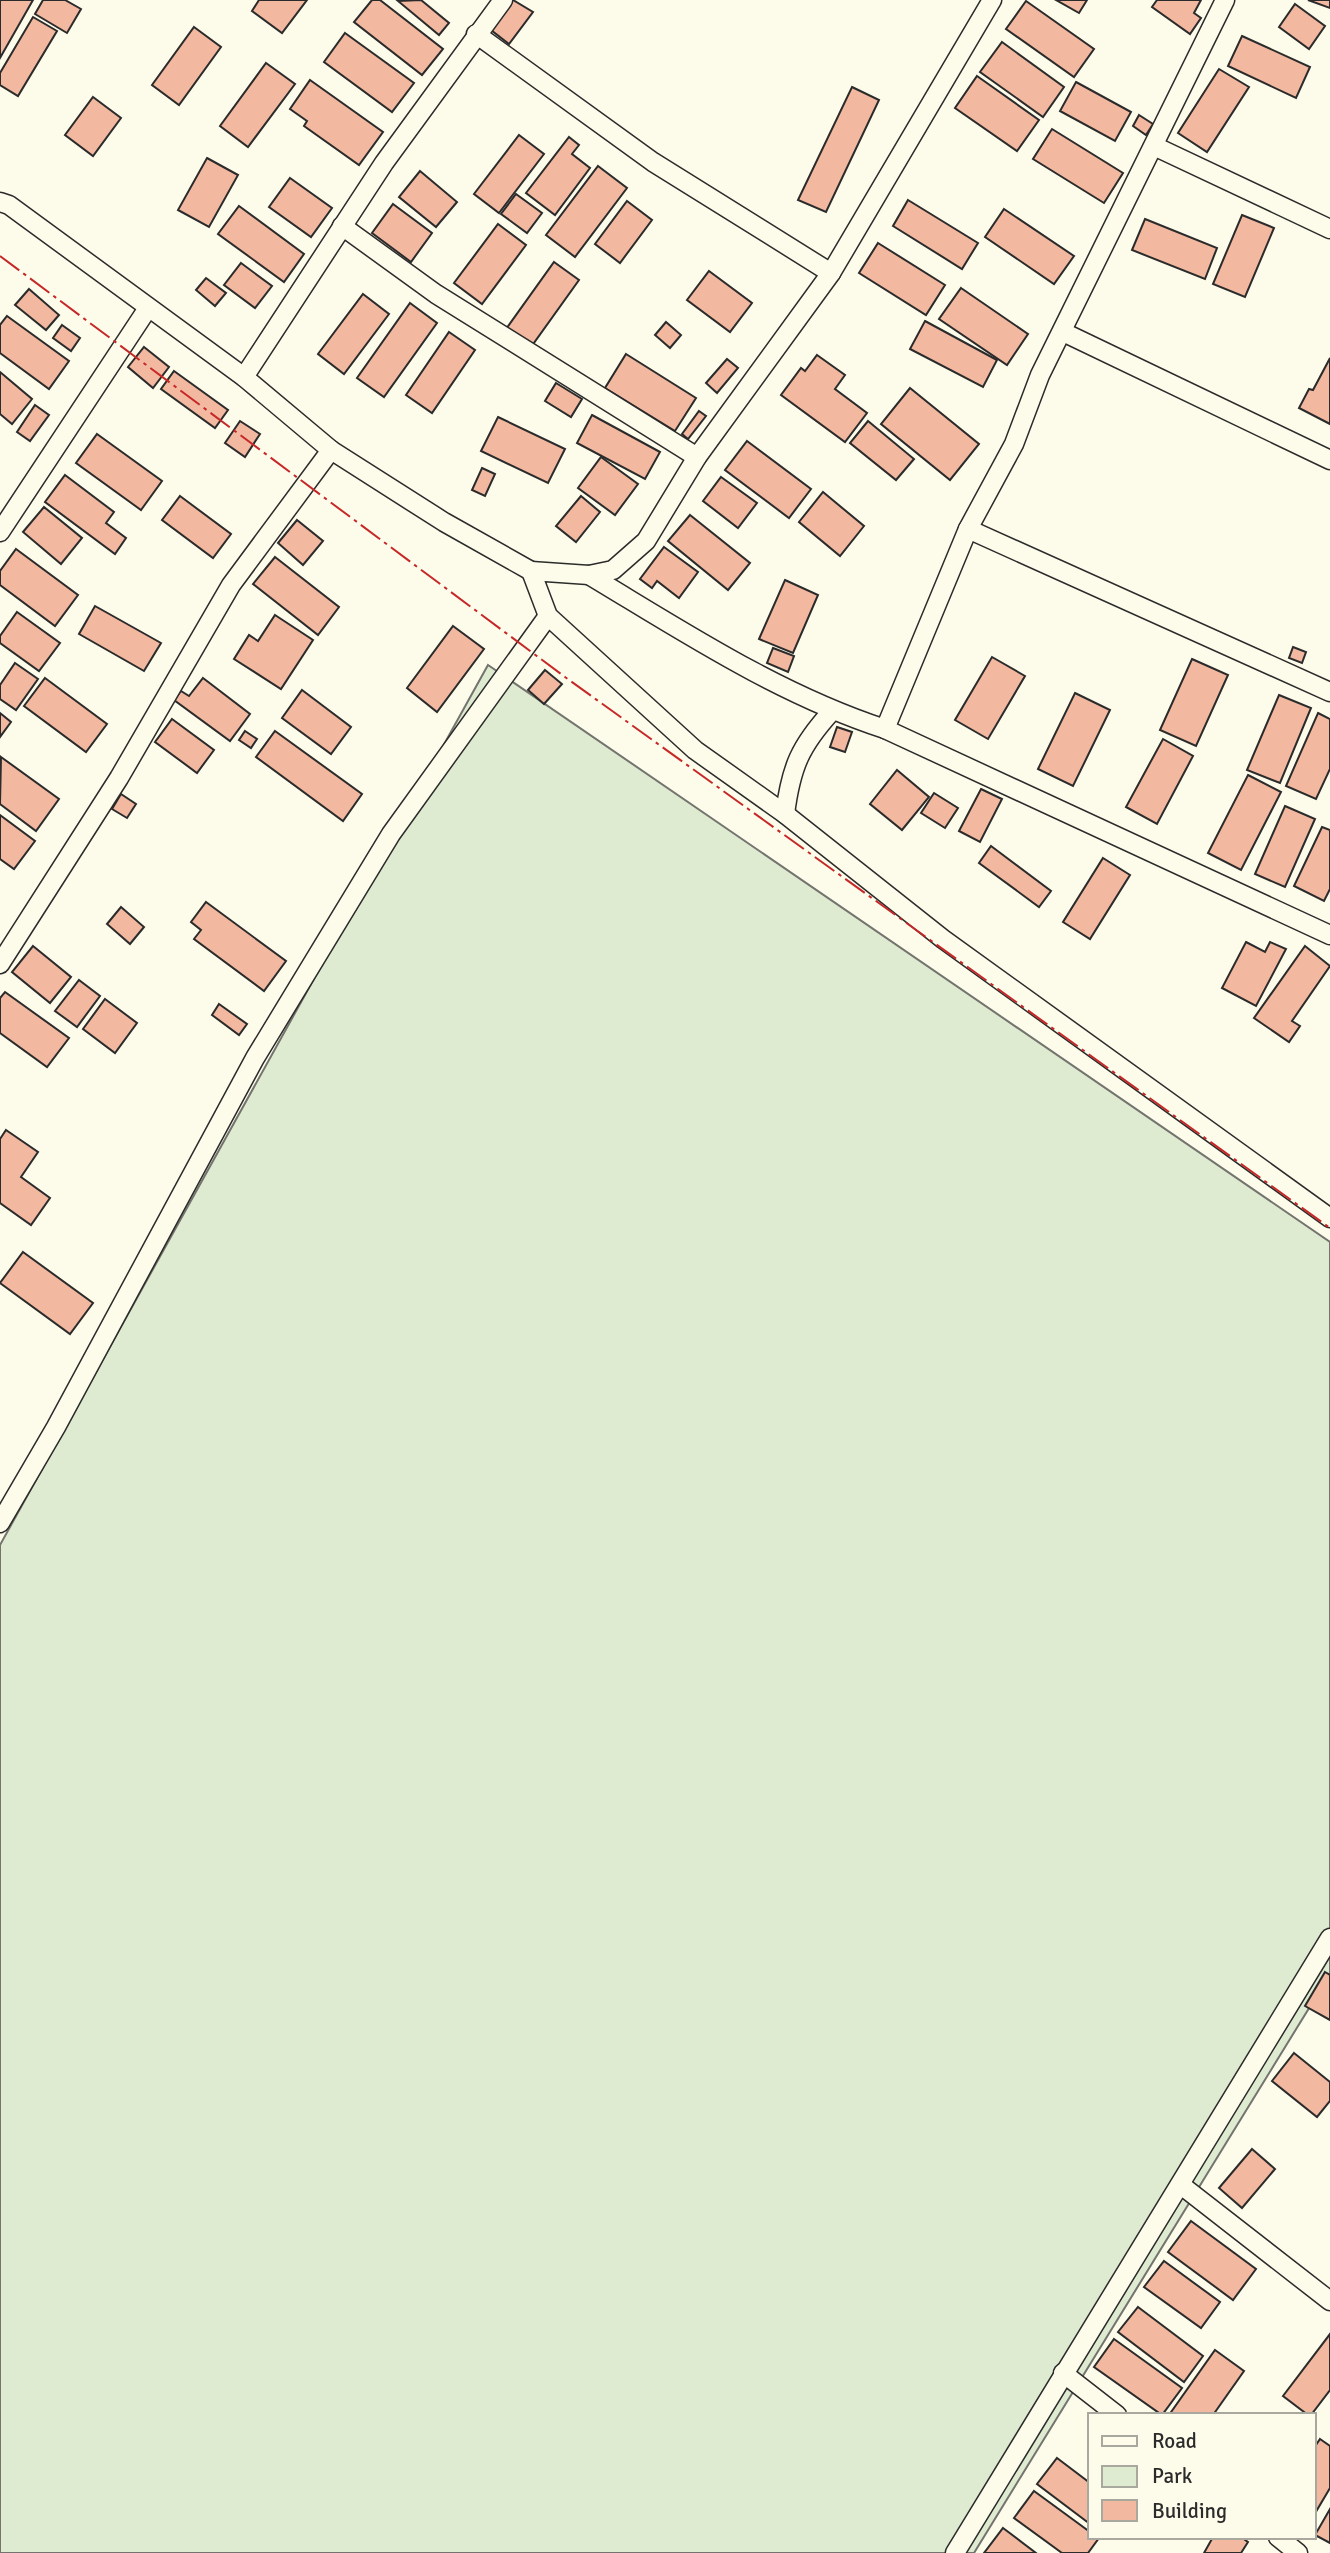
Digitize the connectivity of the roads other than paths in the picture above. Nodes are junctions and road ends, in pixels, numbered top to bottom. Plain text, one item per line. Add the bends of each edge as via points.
1 (503, 0) edge
2 (992, 0) edge
3 (1225, 0) edge
4 (476, 34) junction
5 (1154, 146) junction
6 (0, 202) edge
7 (342, 226) junction
8 (1330, 229) edge
9 (831, 273) junction
10 (148, 308) junction
11 (1063, 332) junction
12 (244, 377) junction
13 (331, 450) junction
14 (697, 457) junction
15 (1330, 460) edge
16 (968, 529) junction
17 (0, 532) edge
18 (531, 571) junction
19 (589, 575) junction
20 (548, 616) junction
21 (1330, 692) edge
22 (832, 711) junction
23 (885, 729) junction
24 (785, 814) junction
25 (1330, 935) edge
26 (0, 964) edge
27 (1330, 1218) edge
28 (0, 1523) edge
29 (1328, 1948) edge
30 (1181, 2185) junction
31 (1330, 2301) edge
32 (1063, 2374) junction
33 (1114, 2413) edge
34 (1280, 2539) edge
35 (957, 2552) edge
36 (1298, 2553) edge

1 - 4 street
2 - 9 street
3 - 5 street
4 - 7 street
4 - 9 street via 653,162
5 - 8 street
5 - 11 street
6 - 10 street
7 - 12 street
7 - 14 street via 436,294
9 - 14 street
10 - 12 street
10 - 17 street
11 - 15 street
11 - 16 street via 1040,375 1014,444
12 - 13 street
13 - 18 street
13 - 26 street via 231,585 119,778
14 - 19 street via 646,541 613,570
16 - 21 street
16 - 23 street
18 - 19 street
18 - 20 street
19 - 22 street via 722,655
20 - 24 street via 695,750
20 - 28 street via 391,834 255,1058
22 - 23 street
22 - 24 street via 811,734 790,775
23 - 25 street
24 - 27 street via 943,939
29 - 30 street
30 - 31 street
30 - 32 street
32 - 33 street
32 - 35 street
34 - 36 street

